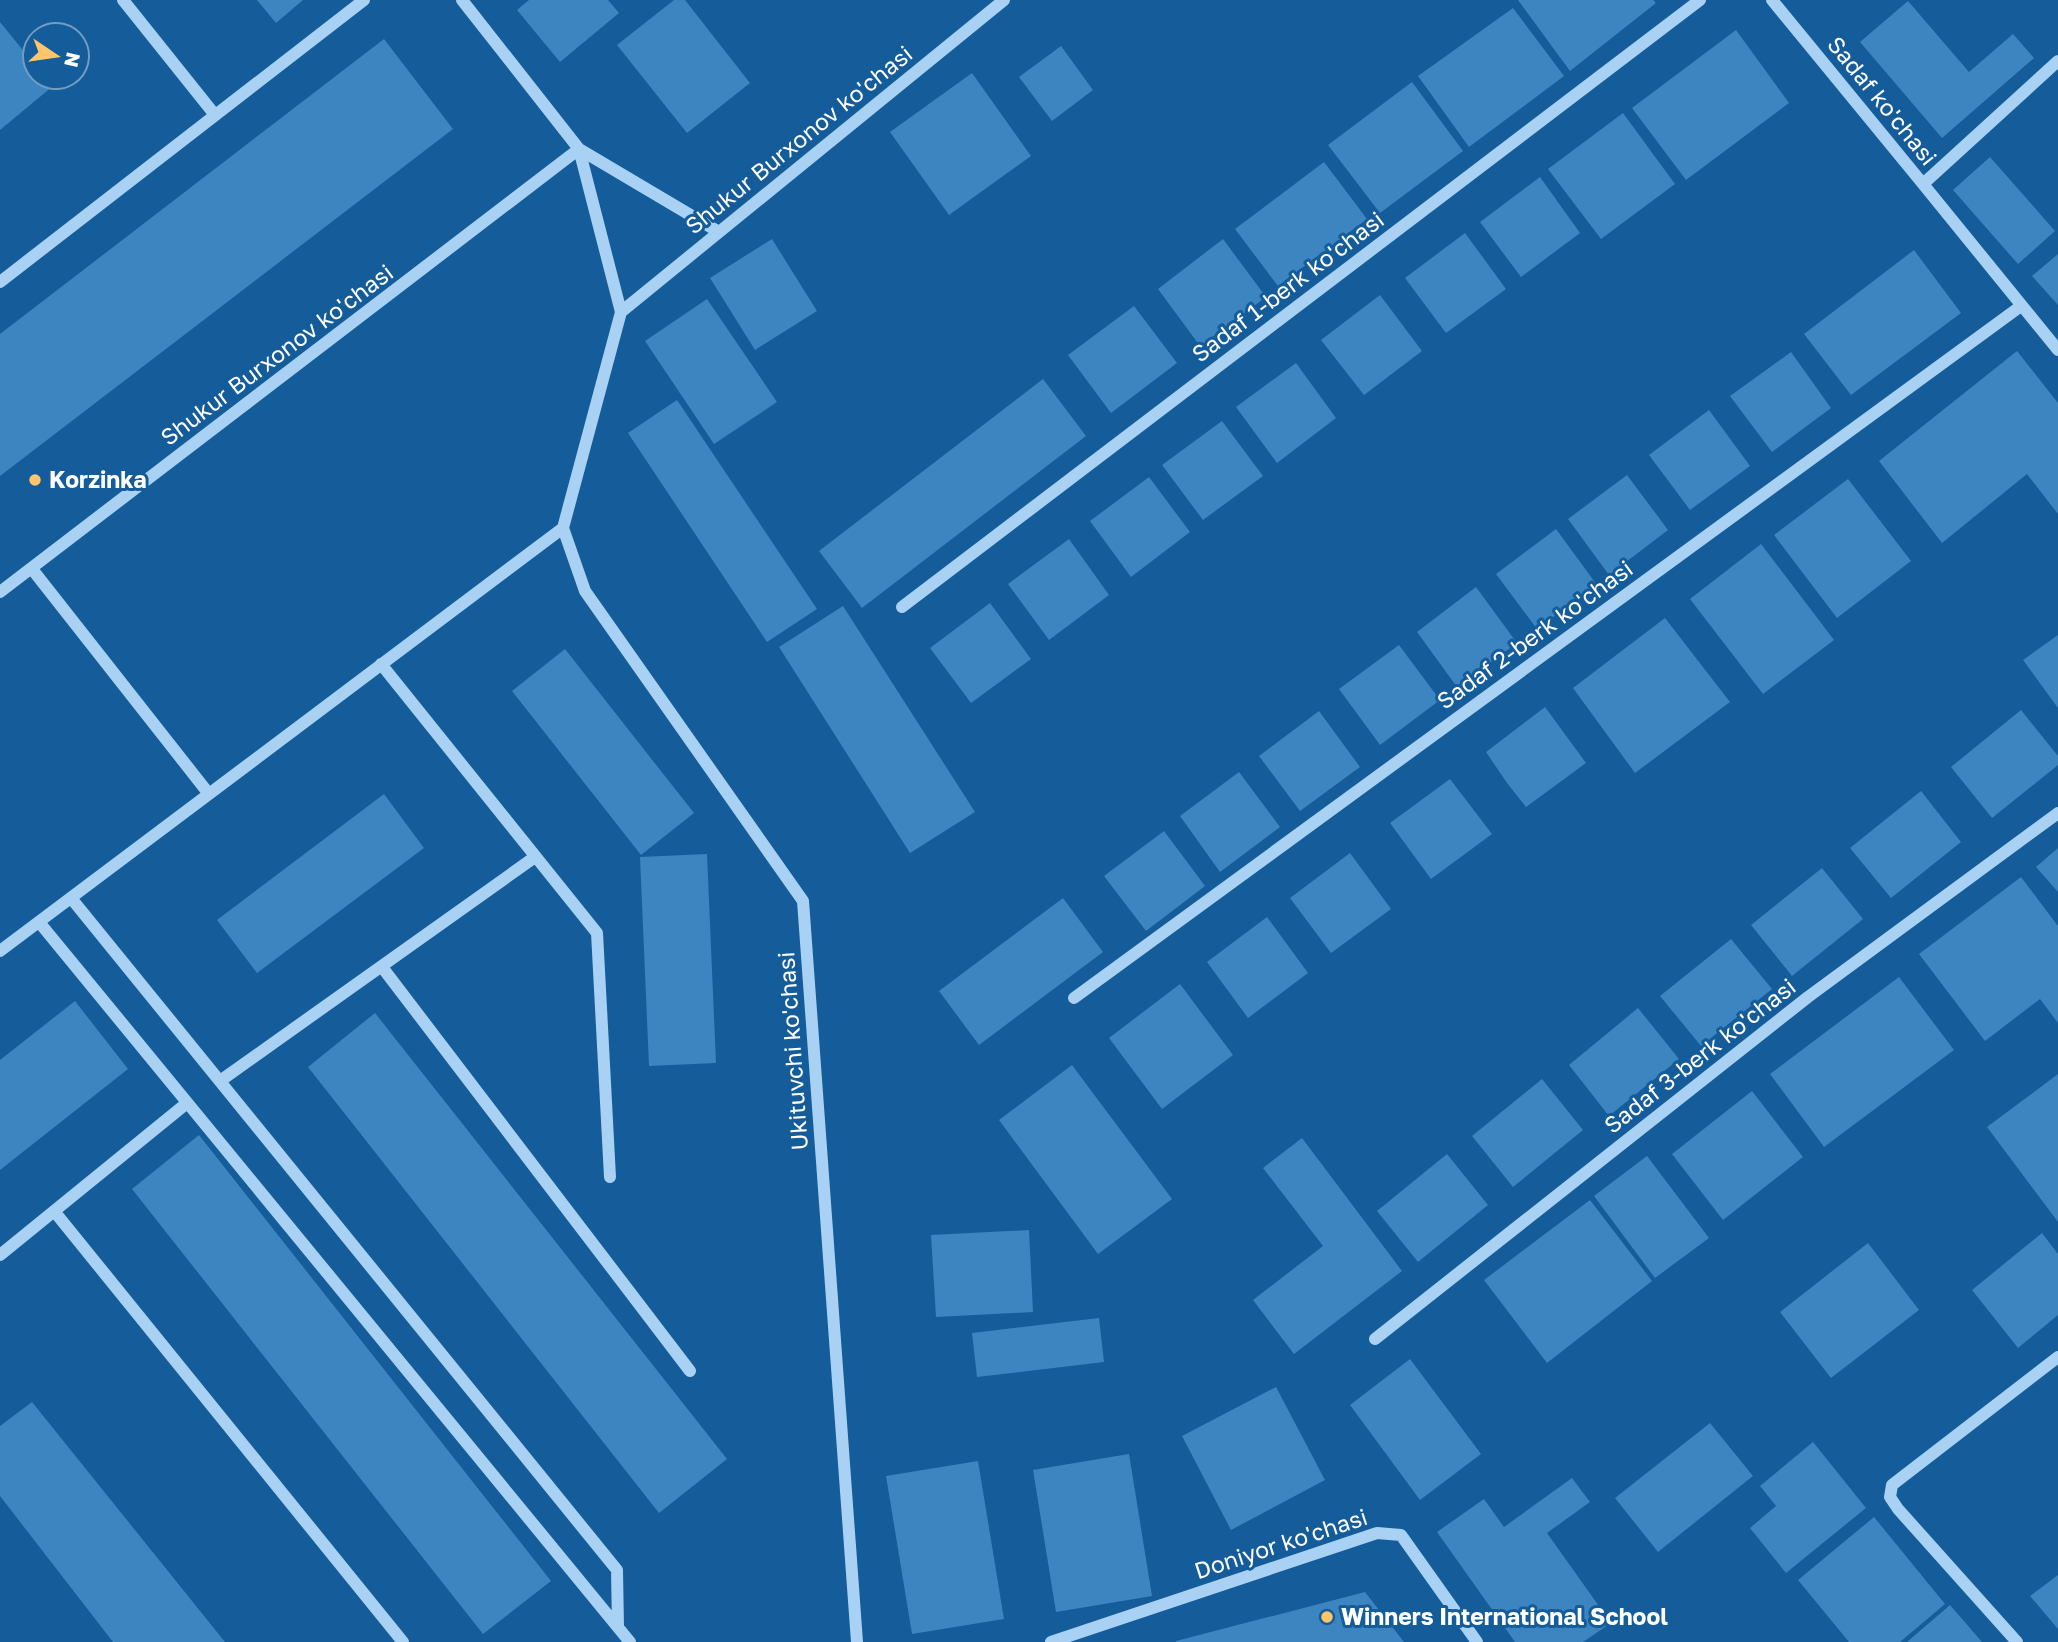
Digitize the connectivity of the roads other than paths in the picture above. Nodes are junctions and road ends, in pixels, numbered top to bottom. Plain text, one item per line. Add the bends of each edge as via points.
1 (123, 0) edge
2 (364, 0) edge
3 (462, 0) edge
4 (1004, 0) edge
5 (1700, 0) edge
6 (1772, 0) edge
7 (2058, 61) edge
8 (215, 115) junction
9 (579, 149) junction
10 (1923, 184) junction
11 (719, 232) junction
12 (0, 282) edge
13 (2021, 306) junction
14 (621, 312) junction
15 (2058, 350) edge
16 (563, 528) junction
17 (32, 569) junction
18 (0, 592) edge
19 (902, 607) dead end
20 (380, 664) junction
21 (209, 794) junction
22 (2058, 813) edge
23 (535, 857) junction
24 (71, 898) junction
25 (39, 922) junction
26 (0, 951) edge
27 (382, 967) junction
28 (1074, 998) dead end
29 (220, 1081) junction
30 (187, 1103) junction
31 (610, 1177) dead end
32 (54, 1211) junction
33 (0, 1255) edge
34 (1375, 1339) dead end
35 (2058, 1357) edge
36 (690, 1371) dead end
37 (618, 1627) junction
38 (403, 1642) edge
39 (630, 1642) edge
40 (857, 1642) edge
41 (1051, 1642) edge
42 (1477, 1642) edge
43 (2017, 1642) edge

1 - 8 street
2 - 8 street
3 - 9 street
4 - 11 street, Shukur Burxonov ko'chasi
5 - 19 street, Sadaf 1-berk ko'chasi
6 - 10 street, Sadaf ko'chasi
7 - 10 street, Sadaf ko'chasi
8 - 12 street
9 - 11 street
9 - 14 street
9 - 17 street, Shukur Burxonov ko'chasi
10 - 13 street
11 - 14 street, Shukur Burxonov ko'chasi
13 - 15 street
13 - 28 street, Sadaf 2-berk ko'chasi
14 - 16 street
16 - 20 street
16 - 40 street, Ukituvchi ko'chasi via 585,591 803,901
17 - 18 street, Shukur Burxonov ko'chasi
17 - 21 street
20 - 21 street
20 - 23 street
21 - 24 street
22 - 34 street, Sadaf 3-berk ko'chasi via 1808,997
23 - 27 street
23 - 31 street via 597,933
24 - 25 street
24 - 29 street
25 - 26 street
25 - 30 street
27 - 29 street
27 - 36 street
29 - 37 street via 617,1570
30 - 32 street
30 - 37 street
32 - 33 street
32 - 38 street
35 - 43 street via 1892,1485 1890,1497
37 - 39 street
41 - 42 street, Doniyor ko'chasi via 1377,1533 1401,1535

